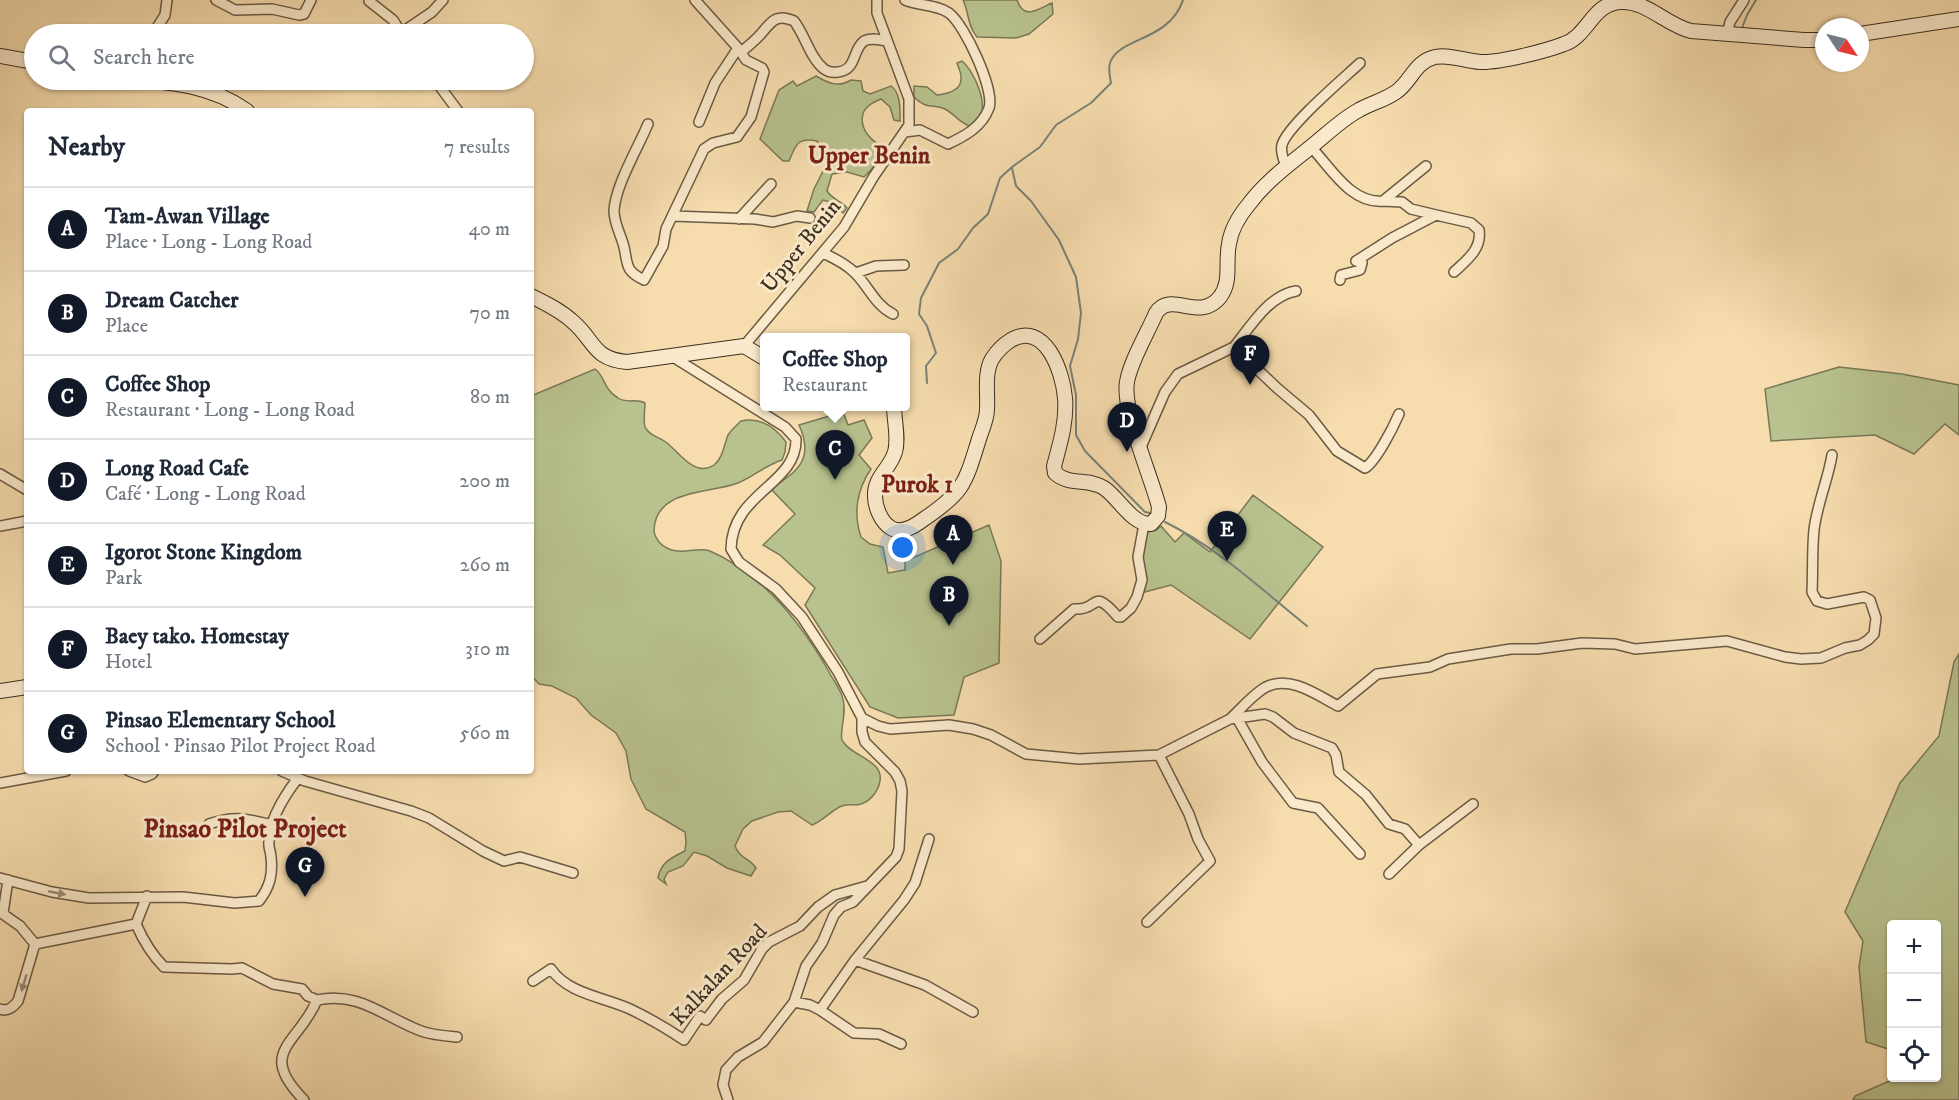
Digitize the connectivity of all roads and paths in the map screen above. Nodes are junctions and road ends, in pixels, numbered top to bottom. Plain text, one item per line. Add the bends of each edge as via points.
1 (167, 0) edge
2 (216, 0) edge
3 (311, 0) edge
4 (443, 0) edge
5 (695, 0) edge
6 (877, 0) edge
7 (905, 0) edge
8 (1744, 0) edge
9 (369, 1) edge
10 (1959, 19) edge
11 (159, 24) edge
12 (395, 24) edge
13 (415, 24) edge
14 (1869, 33) edge
15 (1727, 34) junction
16 (1815, 39) edge
17 (887, 41) junction
18 (739, 50) junction
19 (0, 56) edge
20 (24, 60) edge
21 (1360, 63) dead end
22 (205, 90) edge
23 (442, 90) edge
24 (242, 108) edge
25 (456, 108) edge
26 (699, 123) dead end
27 (648, 124) dead end
28 (905, 132) junction
29 (1311, 147) junction
30 (1426, 166) dead end
31 (1286, 167) junction
32 (771, 183) dead end
33 (1383, 201) junction
34 (1436, 215) junction
35 (673, 216) junction
36 (810, 218) dead end
37 (739, 219) junction
38 (822, 253) junction
39 (904, 265) dead end
40 (1454, 272) dead end
41 (856, 273) junction
42 (1340, 280) dead end
43 (1296, 291) dead end
44 (534, 298) edge
45 (893, 314) dead end
46 (744, 346) junction
47 (1234, 347) junction
48 (760, 355) edge
49 (673, 357) junction
50 (894, 411) edge
51 (1399, 414) dead end
52 (1141, 447) junction
53 (1832, 455) dead end
54 (0, 474) edge
55 (24, 488) edge
56 (24, 522) edge
57 (1144, 524) junction
58 (0, 526) edge
59 (1040, 639) dead end
60 (24, 687) edge
61 (0, 691) edge
62 (862, 718) junction
63 (1234, 718) junction
64 (1159, 755) junction
65 (50, 774) edge
66 (137, 774) edge
67 (152, 774) edge
68 (289, 774) edge
69 (308, 774) edge
70 (302, 780) junction
71 (0, 783) edge
72 (1473, 804) dead end
73 (209, 824) dead end
74 (273, 825) junction
75 (929, 839) dead end
76 (1419, 845) junction
77 (1360, 854) dead end
78 (573, 873) dead end
79 (1389, 874) dead end
80 (4, 879) edge
81 (867, 886) junction
82 (147, 896) junction
83 (1, 913) edge
84 (1147, 922) dead end
85 (136, 924) junction
86 (35, 944) junction
87 (855, 960) junction
88 (533, 981) dead end
89 (317, 1000) junction
90 (794, 1002) junction
91 (0, 1009) edge
92 (820, 1010) junction
93 (974, 1012) dead end
94 (457, 1037) dead end
95 (901, 1044) dead end
96 (304, 1100) edge
97 (728, 1100) edge

1 - 11 street
2 - 3 street via 235,9 272,9 299,15 304,14
4 - 13 street
5 - 18 street
6 - 17 street, Upper Benin via 877,13
7 - 28 street via 942,9 954,18 971,44 991,98 980,125 948,144 920,130
8 - 15 street
9 - 12 street
10 - 14 main road
15 - 16 main road
15 - 29 main road via 1684,29 1633,3 1611,3 1597,11 1575,38 1558,46 1485,62 1443,56 1426,60 1417,65 1396,92 1359,110
17 - 18 street via 865,41 851,66 832,73 818,62 794,21 784,18 770,21 755,40
17 - 28 street, Upper Benin via 909,99 910,118
18 - 26 street via 715,83
18 - 35 street via 764,72 751,117 737,137 704,149
19 - 20 main road
21 - 31 street via 1285,138 1281,151
22 - 24 main road
23 - 25 street
27 - 35 street via 614,209 627,264 636,276 644,280 663,246
28 - 38 street, Upper Benin via 844,227
29 - 31 main road
29 - 33 street via 1356,196
30 - 33 street
31 - 52 main road via 1261,189 1237,221 1228,246 1228,280 1221,296 1206,307 1170,303 1156,313 1126,384 1129,410
32 - 37 street
33 - 34 street via 1402,202 1419,212
34 - 40 street via 1471,223 1479,230 1476,249
34 - 42 street via 1356,261 1362,263 1360,270 1341,275
35 - 37 street
36 - 37 street via 797,216 773,222
38 - 41 street
38 - 46 street, Upper Benin
39 - 41 street via 876,266
41 - 45 street via 878,303
43 - 47 street via 1272,301
44 - 49 main road via 573,322 606,358 627,362
46 - 48 main road
46 - 49 main road
47 - 51 street via 1310,415 1337,451 1365,468 1375,459
47 - 52 street via 1178,374 1165,392
49 - 62 street via 785,427 796,439 790,464 753,499 740,518 733,531 731,549 739,561 776,589 802,617
50 - 57 main road via 896,446 891,462 876,482 875,496 885,523 899,530 920,522 958,492 986,420 992,359 1016,337 1035,337 1052,356 1064,391 1055,472 1068,481 1101,486
52 - 57 main road via 1159,512 1153,523
53 - 63 street via 1814,531 1812,592 1817,601 1827,604 1864,597 1870,600 1876,618 1874,634 1860,645 1821,658 1802,659 1727,641 1635,650 1615,644 1582,643 1511,649 1377,674 1338,706 1299,686 1267,686
54 - 55 street
56 - 58 street
57 - 59 street via 1138,557 1142,580 1128,612 1118,617 1097,600 1074,609
60 - 61 main road
62 - 64 street via 890,729 949,725 973,729 1035,756 1079,759
62 - 81 street via 865,742 895,772 902,791 899,849
63 - 64 street
63 - 76 street via 1265,714 1294,733 1332,748 1340,772 1366,795 1389,824 1405,829
63 - 77 street via 1293,803 1318,808
64 - 84 street via 1209,861
65 - 71 street
66 - 67 street
68 - 70 street
69 - 70 street
70 - 74 street via 281,801
70 - 78 street via 411,811 504,861 520,857
72 - 76 street
73 - 74 street via 241,817
74 - 82 street via 268,842 271,878 259,901 221,903
75 - 87 street via 915,883
76 - 79 street
80 -> 82 street via 72,896
80 - 83 street
81 - 88 street, Kalkalan Road via 835,895 800,926 770,942 744,980 706,1020 700,1016 684,1040 657,1022 569,986 551,969
81 - 90 street via 834,915 806,966
82 - 85 street
83 - 86 street via 20,926
85 - 86 street
85 - 89 street via 149,950 164,967 242,968 273,984 302,989
86 -> 91 street via 18,1001 7,1010
87 - 92 street
87 - 93 street via 925,985
89 - 94 street via 333,996 362,1002 423,1032
89 - 96 street via 287,1045 281,1063 284,1076
90 - 92 street
90 - 97 street via 763,1042 738,1057 726,1070 723,1085
92 - 95 street via 854,1033 879,1034

